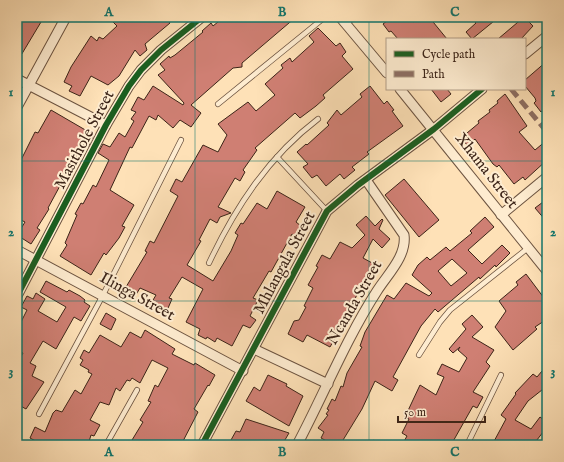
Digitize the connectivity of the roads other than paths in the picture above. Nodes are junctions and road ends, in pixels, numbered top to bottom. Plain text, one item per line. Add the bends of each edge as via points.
1 (66, 17) edge
2 (202, 17) edge
3 (325, 17) edge
4 (354, 17) edge
5 (343, 20) edge
6 (547, 36) edge
7 (526, 53) edge
8 (386, 72) edge
9 (17, 79) edge
10 (29, 85) junction
11 (401, 90) edge
12 (481, 90) edge
13 (218, 104) dead end
14 (17, 107) edge
15 (318, 119) dead end
16 (106, 125) junction
17 (434, 129) junction
18 (181, 140) dead end
19 (276, 157) junction
20 (547, 178) edge
21 (366, 180) junction
22 (328, 211) junction
23 (501, 215) junction
24 (528, 248) junction
25 (17, 250) edge
26 (37, 260) junction
27 (209, 263) dead end
28 (547, 271) edge
29 (103, 295) junction
30 (17, 296) edge
31 (254, 349) junction
32 (419, 355) dead end
33 (243, 371) junction
34 (501, 375) dead end
35 (328, 384) junction
36 (137, 390) dead end
37 (39, 414) dead end
38 (106, 445) edge
39 (202, 445) edge
40 (297, 445) edge
41 (467, 445) edge

1 - 10 street
2 - 16 street, Masithole Street via 161,50 142,70
3 - 13 lane
4 - 5 lane
5 - 8 street
6 - 7 street
9 - 10 street
10 - 14 street
10 - 16 street
11 - 17 street, Xhama Street
12 - 17 street, Mhlangala Street
15 - 19 lane via 296,135
16 - 26 street, Masithole Street
17 - 21 street, Mhlangala Street
17 - 23 street, Xhama Street
18 - 29 lane
19 - 22 lane
19 - 27 lane via 228,224
20 - 23 street
21 - 22 street, Mhlangala Street
21 - 35 street, Ncanda Street via 404,235 405,244 403,252 372,299
22 - 31 street, Mhlangala Street via 318,225
23 - 24 street, Xhama Street
24 - 28 street, Xhama Street
24 - 32 lane via 450,310
25 - 26 street, Ilinga Street
26 - 29 street, Ilinga Street
26 - 30 street, Masithole Street
29 - 33 street, Ilinga Street
29 - 37 lane
31 - 33 street, Mhlangala Street
31 - 35 street
33 - 39 street, Mhlangala Street
34 - 41 lane
35 - 40 street, Ncanda Street
36 - 38 lane

